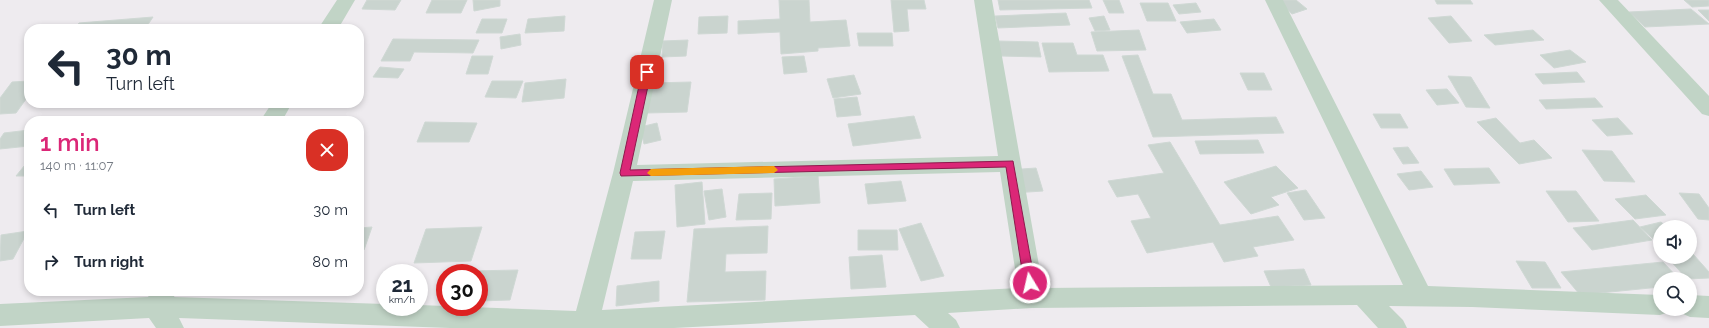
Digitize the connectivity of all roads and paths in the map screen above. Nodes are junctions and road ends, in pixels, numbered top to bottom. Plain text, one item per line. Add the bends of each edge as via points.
1 (346, 0) edge
2 (663, 0) edge
3 (983, 0) edge
4 (1274, 0) edge
5 (1608, 0) edge
6 (331, 24) edge
7 (1709, 109) edge
8 (1010, 164) junction
9 (624, 173) junction
10 (1363, 295) junction
11 (1421, 296) junction
12 (1032, 298) junction
13 (160, 299) edge
14 (920, 304) junction
15 (1653, 305) edge
16 (1697, 306) edge
17 (1709, 307) edge
18 (0, 315) edge
19 (589, 325) edge
20 (171, 328) edge
21 (947, 328) edge
22 (1394, 328) edge

1 - 6 street
2 - 9 street
3 - 8 street
4 - 11 street
5 - 7 street
8 - 9 street
8 - 12 street
9 - 19 street
10 - 11 street
10 - 12 street
10 - 22 street
11 - 15 street
12 - 14 street
13 - 18 street
13 - 19 street
13 - 20 street
14 - 19 street
14 - 21 street
16 - 17 street

